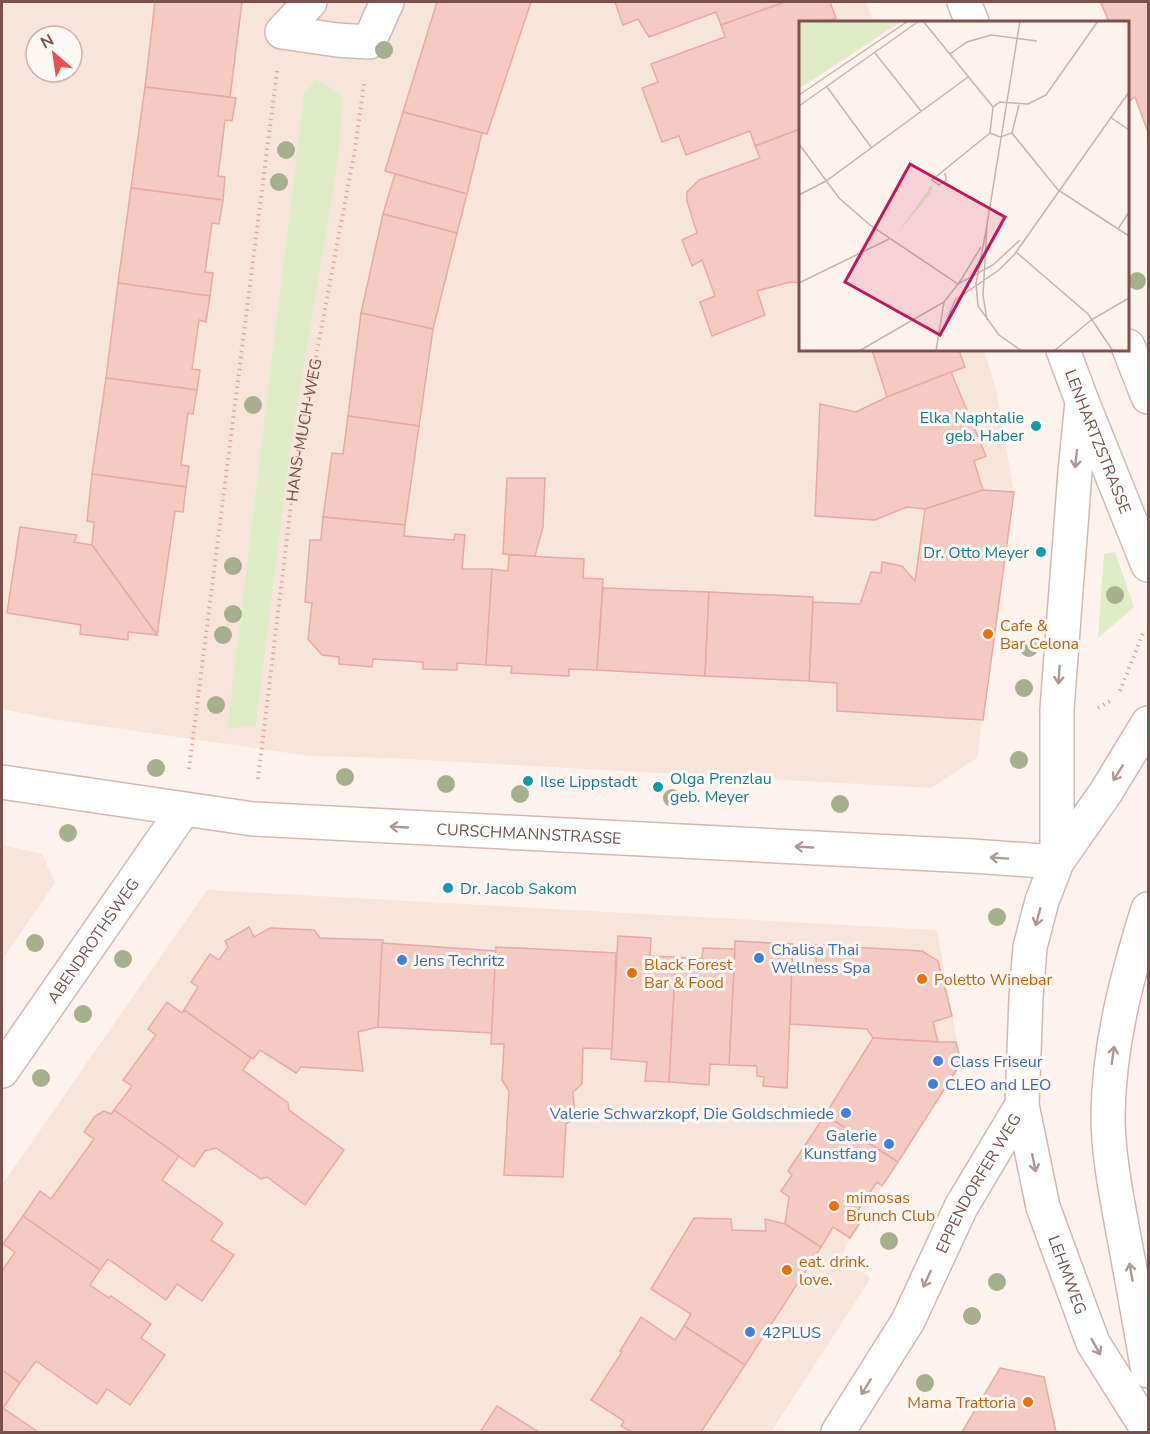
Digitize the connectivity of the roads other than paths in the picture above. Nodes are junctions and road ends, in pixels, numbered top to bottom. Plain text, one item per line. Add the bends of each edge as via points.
1 (309, 2) edge
2 (387, 2) edge
3 (964, 2) edge
4 (972, 21) edge
5 (1129, 348) edge
6 (1063, 351) edge
7 (1149, 397) edge
8 (1082, 401) junction
9 (1149, 565) edge
10 (1149, 723) edge
11 (2, 782) edge
12 (184, 809) junction
13 (1057, 862) junction
14 (1149, 909) edge
15 (2, 1071) edge
16 (1022, 1105) junction
17 (1149, 1371) edge
18 (1149, 1430) edge
19 (838, 1432) edge

1 - 2 street via 282,32 369,42
3 - 4 street
5 - 7 street
6 - 8 street, LENHARTZSTRASSE
8 - 9 street, LENHARTZSTRASSE
8 -> 13 street via 1057,709
10 -> 13 street, EPPENDORFER WEG
11 - 12 street, CURSCHMANNSTRASSE
13 -> 12 street, CURSCHMANNSTRASSE via 253,819
12 - 15 street, ABENDROTHSWEG
13 -> 16 street, EPPENDORFER WEG via 1030,947
17 -> 14 street via 1113,1173 1108,1114 1116,1032
16 -> 18 street, LEHMWEG via 1043,1207 1093,1344
16 -> 19 street, EPPENDORFER WEG via 961,1207 908,1321

